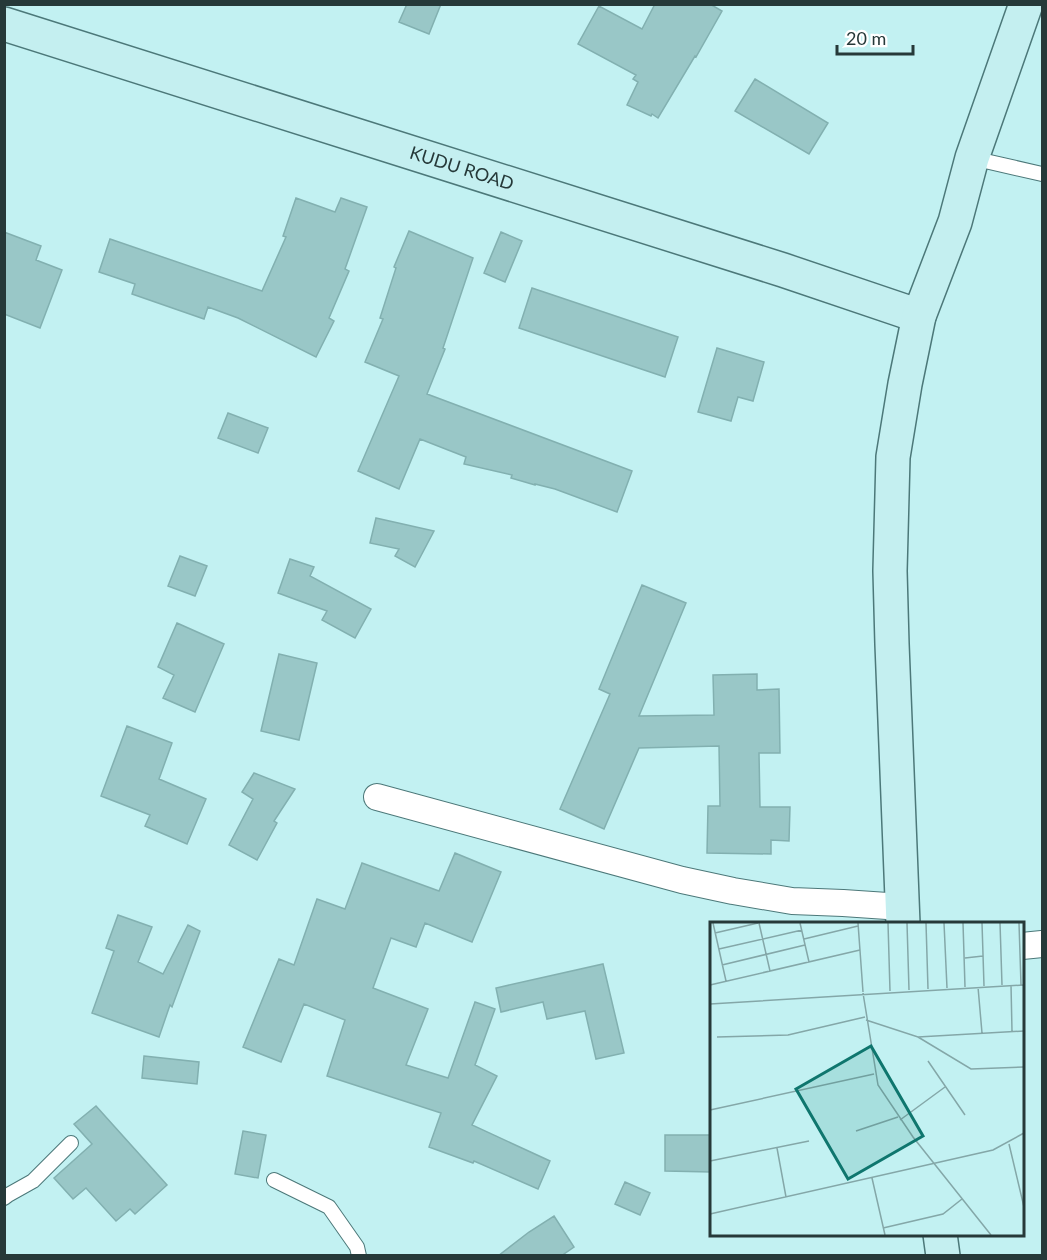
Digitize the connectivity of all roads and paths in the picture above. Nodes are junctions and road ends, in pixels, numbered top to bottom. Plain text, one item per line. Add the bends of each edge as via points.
1 (1026, 4) edge
2 (4, 24) edge
3 (972, 158) junction
4 (1042, 174) edge
5 (919, 316) junction
6 (377, 797) dead end
7 (902, 915) edge
8 (1042, 944) edge
9 (1023, 946) edge
10 (71, 1143) dead end
11 (274, 1180) dead end
12 (4, 1198) edge
13 (940, 1236) edge
14 (359, 1256) edge
15 (943, 1256) edge

1 - 3 street
2 - 5 street, KUDU ROAD
3 - 4 lane
3 - 5 street via 955,222
5 - 7 street via 893,457 891,612
6 - 7 street via 682,880 792,901 843,903
8 - 9 street
10 - 12 lane via 33,1181
11 - 14 lane via 329,1207
13 - 15 street

